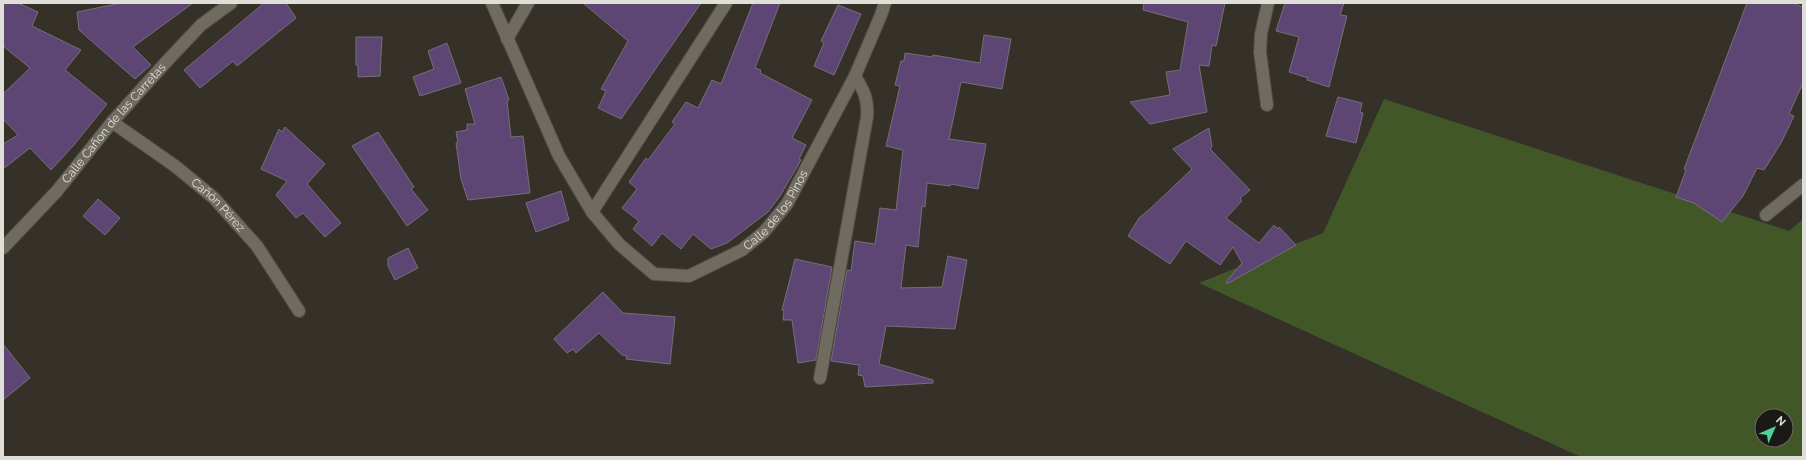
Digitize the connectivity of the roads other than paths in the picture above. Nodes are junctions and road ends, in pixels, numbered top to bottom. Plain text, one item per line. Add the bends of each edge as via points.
1 (230, 3) edge
2 (492, 3) edge
3 (528, 3) edge
4 (726, 3) edge
5 (885, 3) edge
6 (1268, 3) edge
7 (507, 39) junction
8 (855, 76) junction
9 (1267, 105) dead end
10 (112, 122) junction
11 (1803, 185) edge
12 (592, 212) junction
13 (1766, 215) dead end
14 (3, 248) edge
15 (299, 311) dead end
16 (820, 378) dead end

1 - 10 street, Calle Cañon de las Carretas via 201,25
2 - 7 street, Calle de los Pinos
3 - 7 street
4 - 12 street
5 - 8 street, Calle de los Pinos
6 - 9 street via 1260,34
7 - 12 street, Calle de los Pinos via 559,156
8 - 12 street, Calle de los Pinos via 786,204 764,232 742,250 689,276 654,274 619,244
8 - 16 street via 865,94 866,117
10 - 14 street, Calle Cañon de las Carretas via 57,191
10 - 15 street, Cañón Pérez via 175,166 214,198 257,246
11 - 13 street

